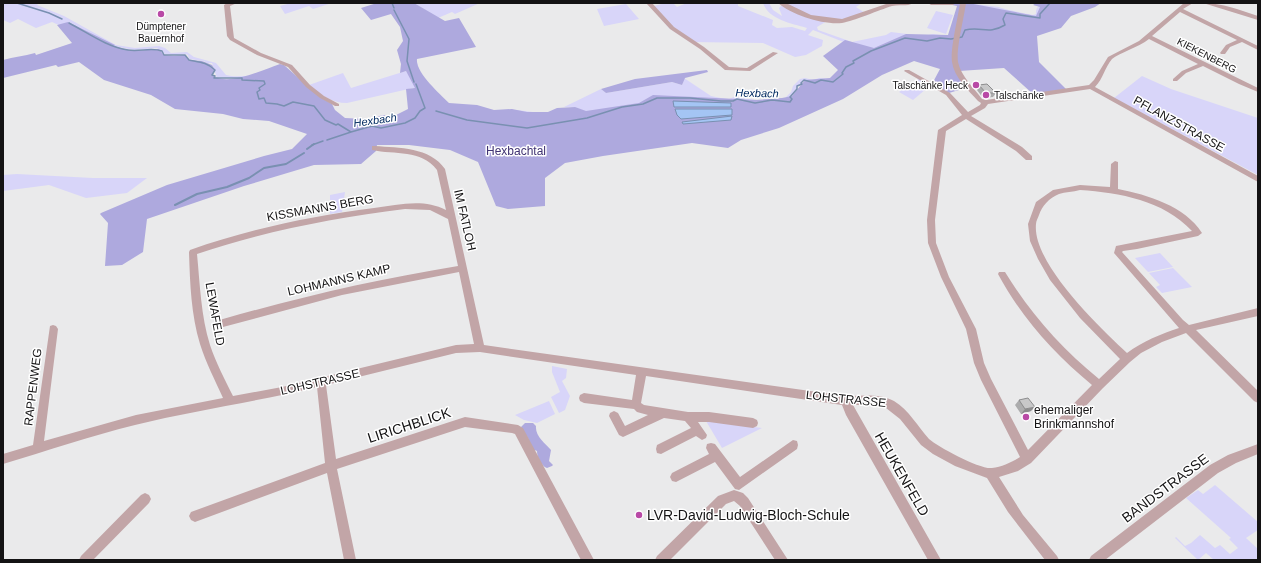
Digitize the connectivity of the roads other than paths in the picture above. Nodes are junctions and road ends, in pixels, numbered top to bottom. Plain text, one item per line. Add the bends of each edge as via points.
1 (649, 3) edge
2 (781, 3) edge
3 (910, 3) edge
4 (931, 3) edge
5 (953, 3) edge
6 (963, 3) edge
7 (1190, 3) edge
8 (1206, 3) edge
9 (230, 4) edge
10 (1180, 10) junction
11 (1258, 18) edge
12 (1148, 36) junction
13 (1242, 40) junction
14 (1258, 48) edge
15 (775, 53) dead end
16 (1223, 53) dead end
17 (1203, 64) junction
18 (907, 71) dead end
19 (1175, 80) dead end
20 (1091, 87) junction
21 (1258, 90) edge
22 (985, 102) junction
23 (337, 105) dead end
24 (966, 114) junction
25 (375, 148) dead end
26 (1030, 158) dead end
27 (1115, 164) dead end
28 (1258, 179) edge
29 (1114, 189) junction
30 (452, 218) junction
31 (193, 252) joint
32 (463, 268) junction
33 (1002, 274) dead end
34 (1258, 312) edge
35 (223, 323) dead end
36 (53, 328) dead end
37 (1187, 329) junction
38 (480, 348) junction
39 (1126, 359) junction
40 (642, 371) junction
41 (321, 382) junction
42 (1099, 385) junction
43 (584, 398) dead end
44 (1258, 398) edge
45 (230, 401) junction
46 (846, 401) junction
47 (636, 405) junction
48 (663, 413) junction
49 (614, 416) dead end
50 (688, 417) junction
51 (753, 423) dead end
52 (793, 444) dead end
53 (38, 448) junction
54 (661, 449) dead end
55 (1258, 449) edge
56 (1027, 459) junction
57 (3, 460) edge
58 (331, 466) junction
59 (991, 474) junction
60 (676, 477) dead end
61 (737, 490) junction
62 (145, 499) dead end
63 (195, 516) dead end
64 (84, 560) edge
65 (350, 560) edge
66 (588, 560) edge
67 (661, 560) edge
68 (782, 560) edge
69 (934, 560) edge
70 (1053, 560) edge
71 (1095, 560) edge

1 - 15 street via 672,28 712,55 727,69 748,70
2 - 3 street via 809,17 842,21 895,4
4 - 5 street
6 - 22 street via 955,56 958,70 970,89
7 - 10 street
8 - 11 street
9 - 23 street via 232,39 259,54 290,66 308,86
10 - 12 street
10 - 13 street
12 - 17 street, KIEKENBERG
12 - 20 street via 1110,58 1097,82
13 - 14 street
13 - 16 street via 1228,46
17 - 19 street via 1184,72
17 - 21 street, KIEKENBERG
18 - 24 street via 944,91
20 - 22 street
20 - 28 street, PFLANZSTRASSE
22 - 24 street via 983,106
24 - 26 street
24 - 56 street via 941,131 931,220 932,243 945,277 971,328 979,363 986,380
25 - 30 street, IM FATLOH via 411,152 425,156 438,164
27 - 29 street
29 - 37 street via 1167,208 1192,224 1198,233 1118,250 1120,256
29 - 39 street via 1075,188 1053,194 1037,208 1032,226 1037,249 1060,287
30 - 31 street, KISSMANNS BERG via 424,207 358,212 282,226 223,241
30 - 32 street, IM FATLOH
31 - 45 street, LEWAFELD via 195,285 204,342
32 - 35 street, LOHMANNS KAMP via 318,296
32 - 38 street, IM FATLOH
33 - 42 street via 1036,325
34 - 37 street
36 - 53 street, RAPPENWEG
37 - 39 street via 1159,339
37 - 44 street
38 - 40 street, LOHSTRASSE
38 - 41 street, LOHSTRASSE via 456,349
39 - 42 street
40 - 46 street, LOHSTRASSE
40 - 47 street
41 - 45 street, LOHSTRASSE
41 - 58 street
42 - 56 street
43 - 47 street
45 - 53 street, LOHSTRASSE via 136,420
46 - 59 street, LOHSTRASSE via 890,403 935,450 958,463
46 - 69 street, HEUKENFELD
47 - 48 street via 641,409
48 - 49 street via 623,432
48 - 50 street
50 - 51 street
50 - 54 street via 700,433
52 - 61 street
53 - 57 street, LOHSTRASSE
55 - 71 street, BANDSTRASSE via 1218,466
56 - 59 street via 1014,467
58 - 63 street, LIRICHBLICK
58 - 65 street
58 - 66 street, LIRICHBLICK via 465,422 518,430
59 - 70 street via 1022,524
60 - 61 street via 714,452
61 - 67 street via 722,500
61 - 68 street via 738,496
62 - 64 street

